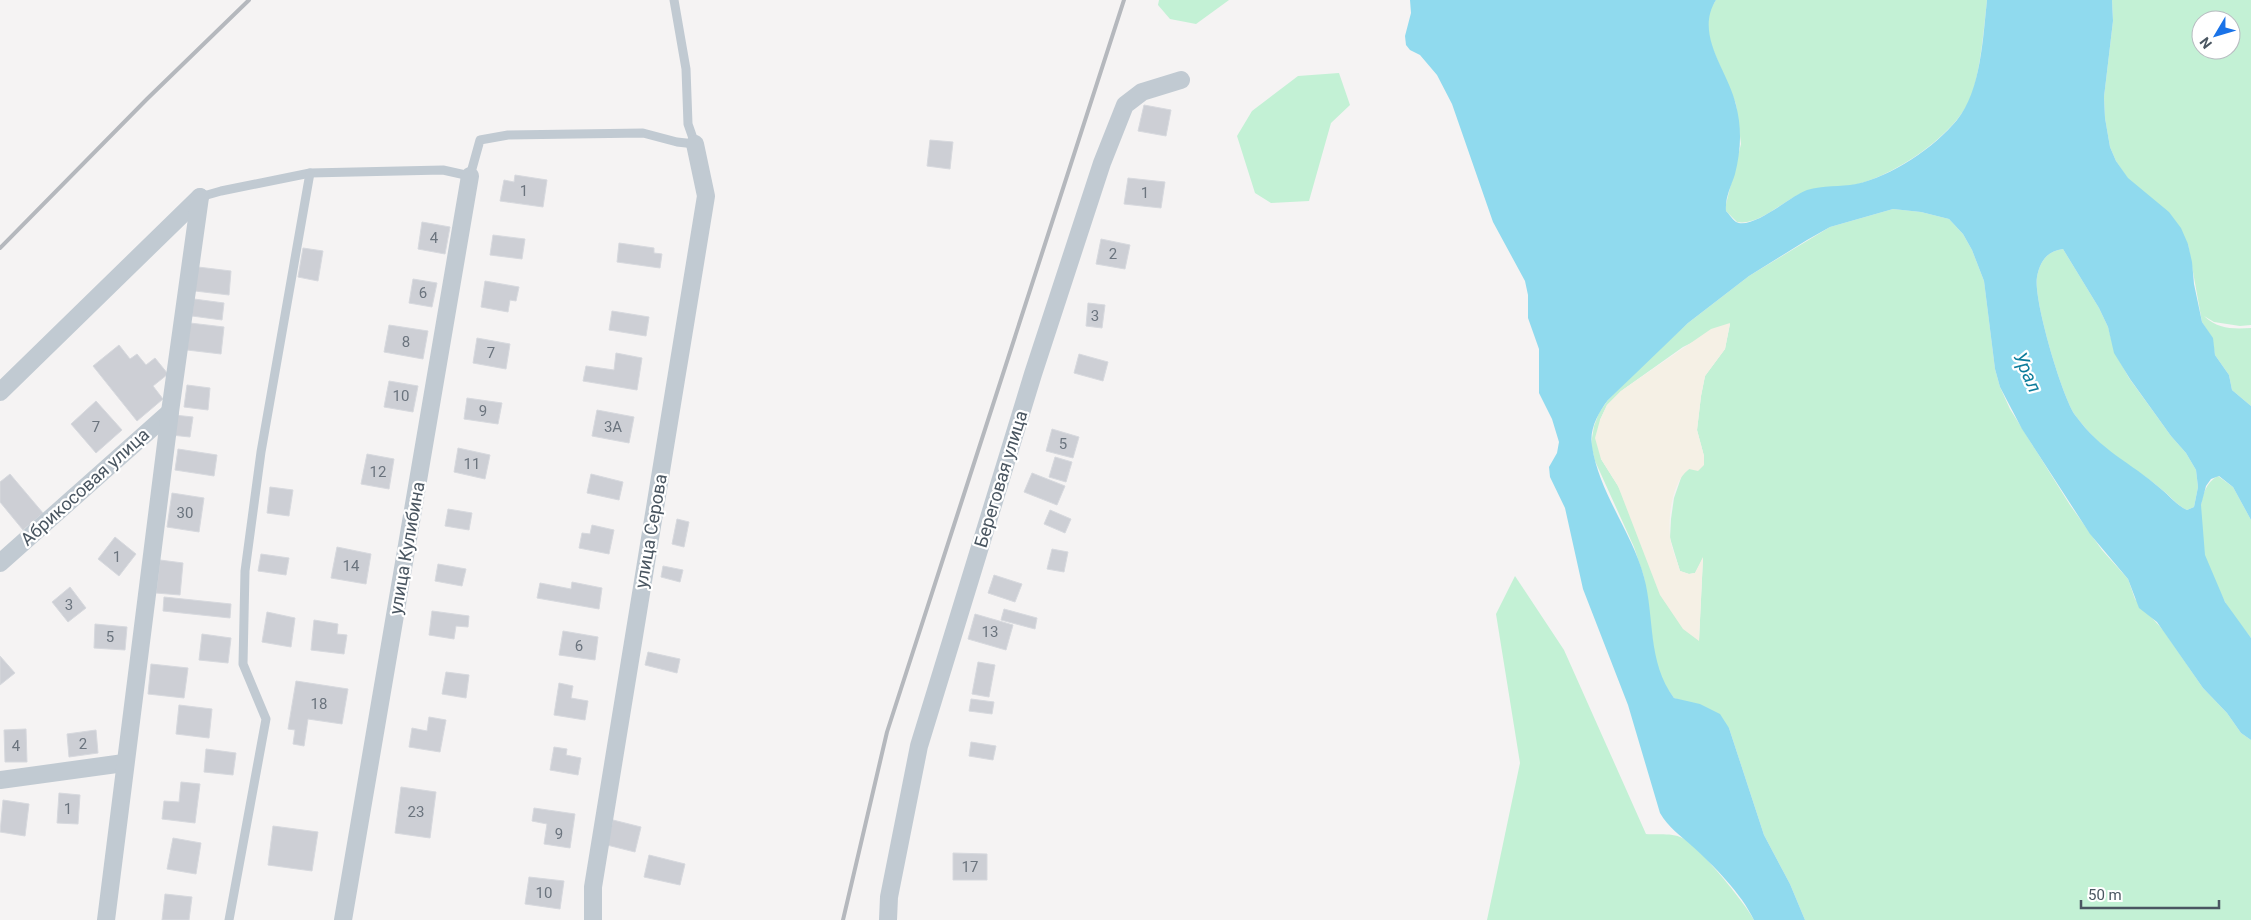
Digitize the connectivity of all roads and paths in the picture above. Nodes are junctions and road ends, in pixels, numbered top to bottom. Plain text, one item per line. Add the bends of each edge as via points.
1 (674, 0) edge
2 (1181, 80) dead end
3 (695, 144) junction
4 (310, 173) junction
5 (470, 176) junction
6 (200, 198) junction
7 (0, 392) edge
8 (170, 412) junction
9 (0, 563) edge
10 (124, 763) junction
11 (0, 780) edge
12 (106, 920) edge
13 (229, 920) edge
14 (343, 920) edge
15 (593, 920) edge
16 (888, 920) edge

1 - 3 lane via 686,69 688,124
2 - 16 street, Береговая улица via 1142,92 1125,104 1102,163 1033,374 919,746 889,897
3 - 5 lane via 643,133 508,135 480,140
3 - 15 street, улица Серова via 706,196 593,887
4 - 5 lane via 443,170
4 - 6 lane via 221,190
4 - 13 lane via 261,452 245,571 242,664 266,719
5 - 14 street, улица Кулибина
6 - 7 street
6 - 8 street
8 - 9 street, Абрикосовая улица
8 - 10 street
10 - 11 street
10 - 12 street

